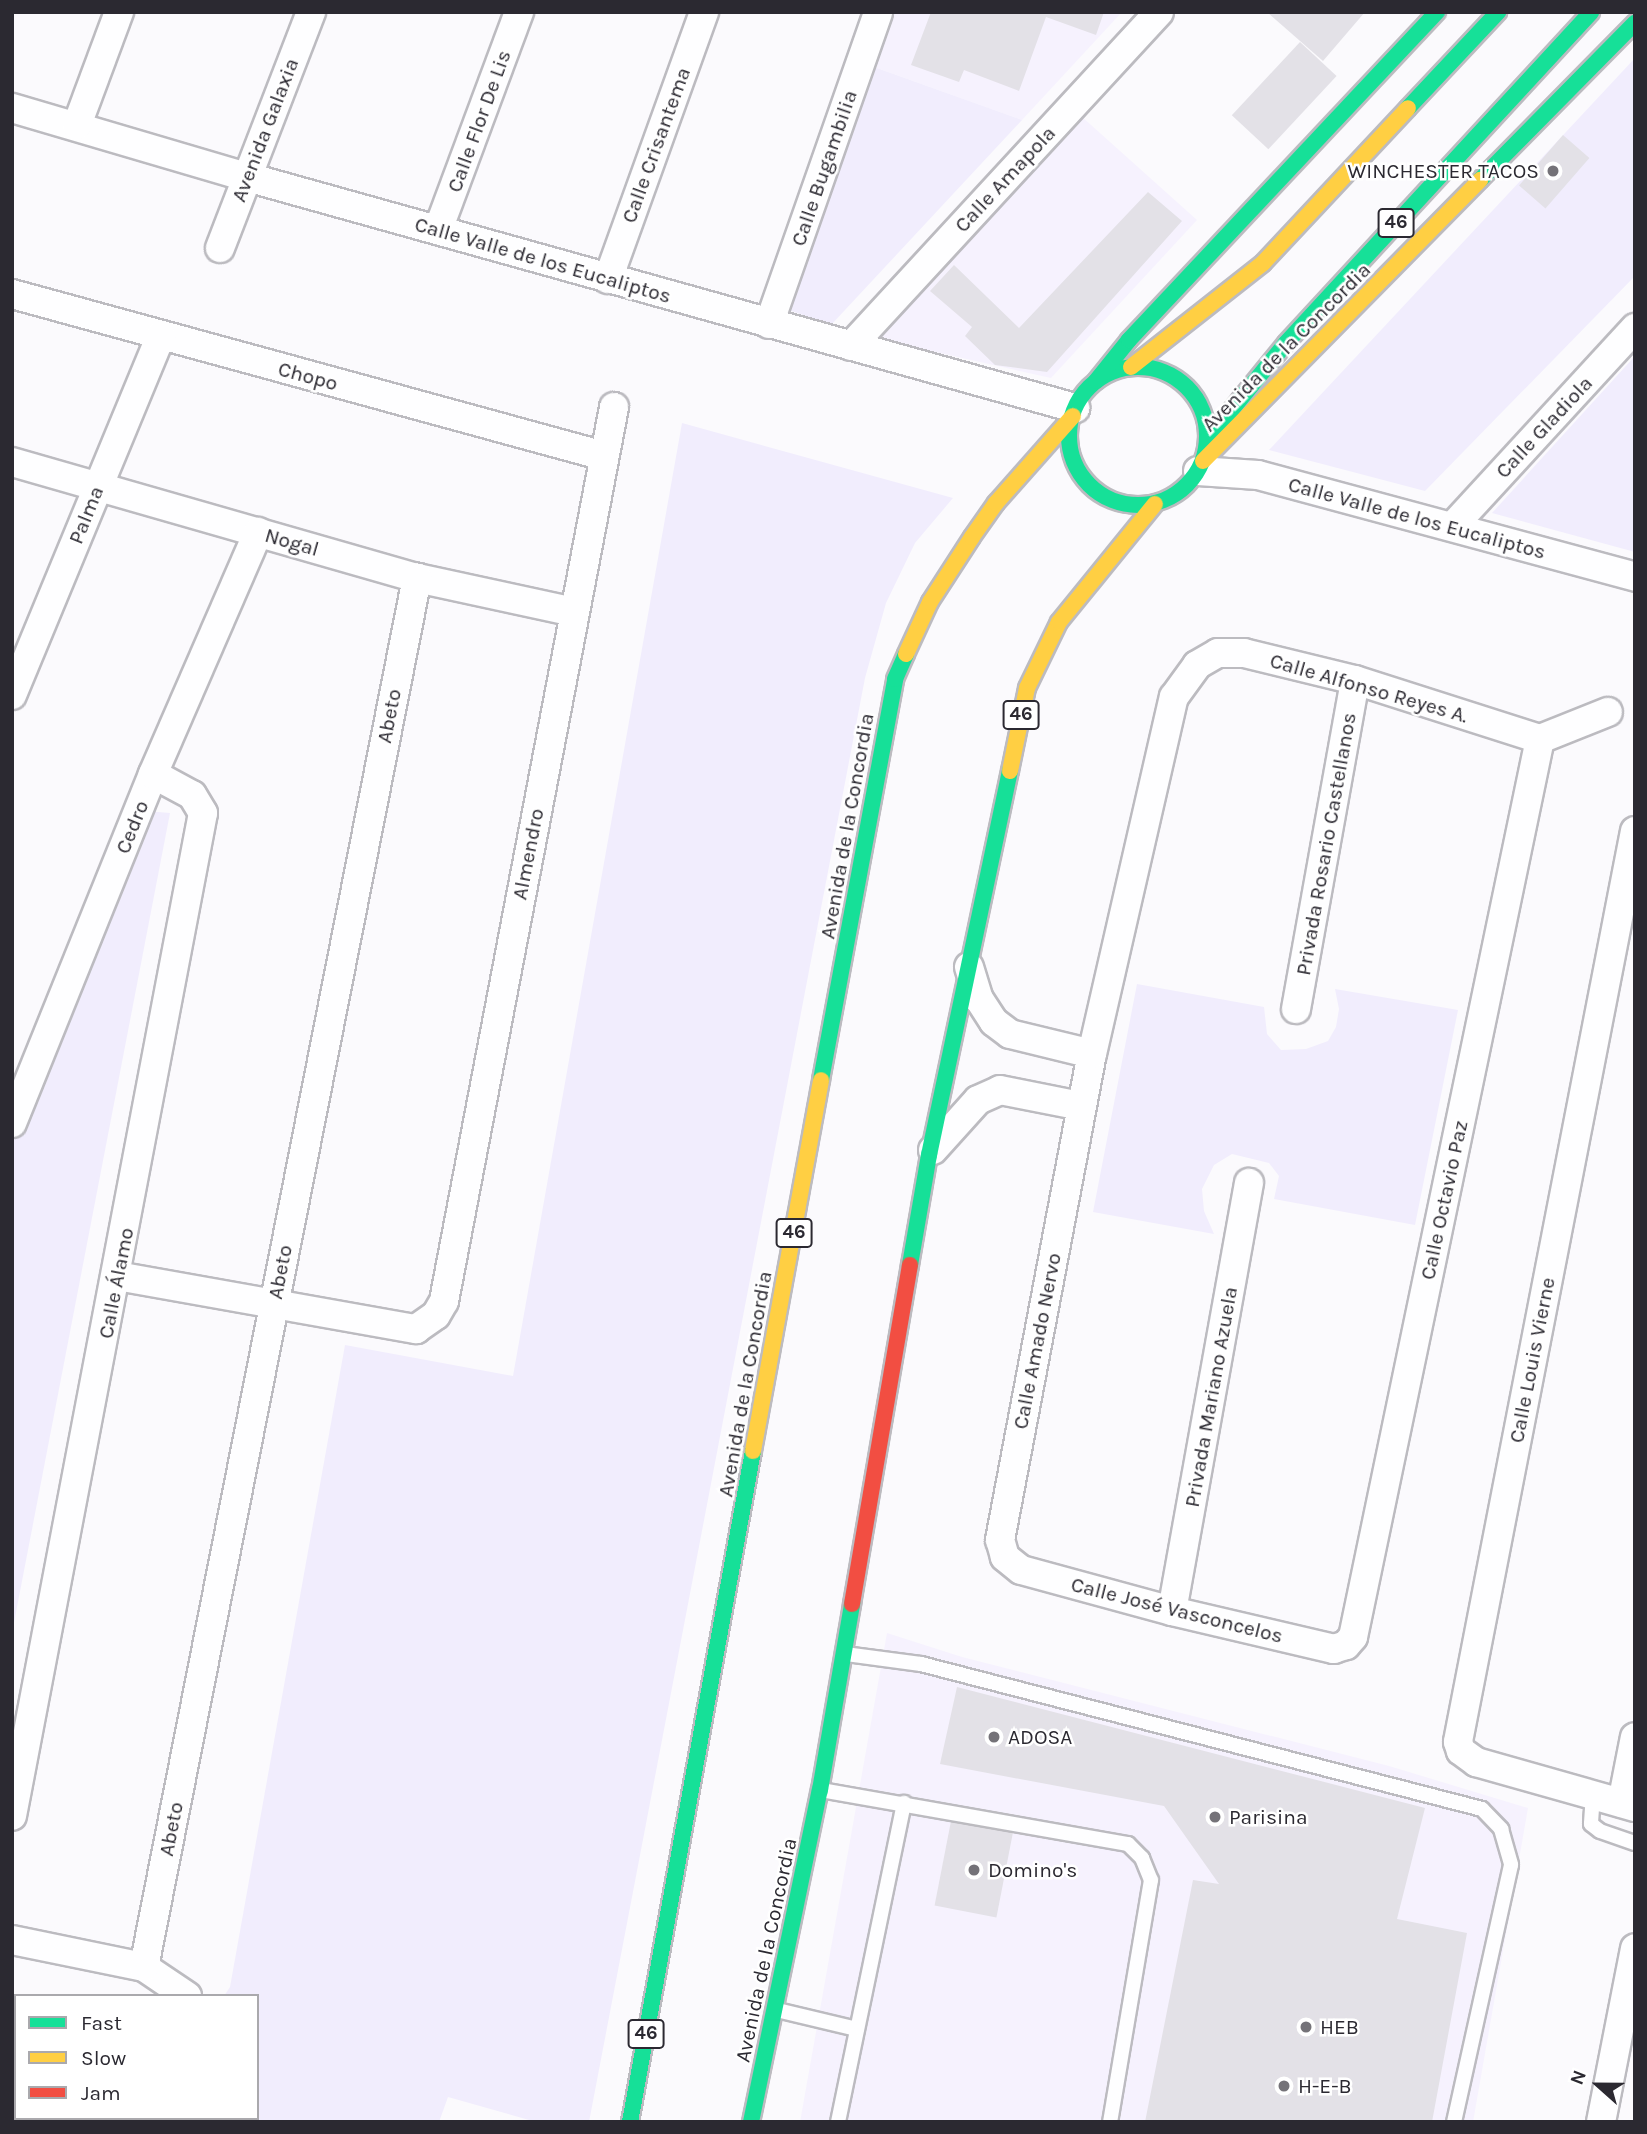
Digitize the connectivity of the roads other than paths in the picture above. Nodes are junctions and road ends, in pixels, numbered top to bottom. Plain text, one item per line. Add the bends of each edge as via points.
1 (119, 12) edge
2 (311, 12) edge
3 (519, 12) edge
4 (704, 12) edge
5 (878, 12) edge
6 (1159, 12) edge
7 (1437, 12) edge
8 (1498, 12) edge
9 (1591, 12) edge
10 (1635, 23) edge
11 (12, 108) edge
12 (77, 125) junction
13 (247, 177) junction
14 (438, 230) junction
15 (220, 248) dead end
16 (608, 279) junction
17 (12, 294) edge
18 (769, 324) junction
19 (1635, 328) edge
20 (161, 336) junction
21 (850, 346) junction
22 (1131, 367) junction
23 (1096, 381) junction
24 (614, 407) dead end
25 (1074, 412) junction
26 (1207, 440) junction
27 (604, 456) junction
28 (12, 462) edge
29 (1201, 466) junction
30 (98, 487) junction
31 (1155, 504) junction
32 (1453, 526) junction
33 (258, 532) junction
34 (1635, 577) edge
35 (416, 578) junction
36 (574, 612) junction
37 (1197, 664) joint
38 (1355, 680) junction
39 (12, 695) edge
40 (1608, 712) dead end
41 (1540, 739) junction
42 (153, 774) junction
43 (1635, 831) edge
44 (967, 962) junction
45 (1296, 1009) dead end
46 (1092, 1054) junction
47 (1081, 1105) junction
48 (12, 1124) edge
49 (929, 1155) junction
50 (1249, 1183) dead end
51 (117, 1276) junction
52 (273, 1305) junction
53 (1021, 1570) joint
54 (1172, 1611) junction
55 (1334, 1649) joint
56 (845, 1654) junction
57 (1635, 1737) edge
58 (821, 1790) junction
59 (1593, 1794) junction
60 (904, 1803) junction
61 (1628, 1805) edge
62 (12, 1816) edge
63 (1635, 1843) edge
64 (12, 1940) edge
65 (1635, 1948) edge
66 (144, 1966) junction
67 (184, 1994) edge
68 (776, 2010) junction
69 (857, 2029) junction
70 (630, 2122) edge
71 (751, 2122) edge
72 (838, 2122) edge
73 (1110, 2122) edge
74 (1454, 2122) edge
75 (1601, 2122) edge

1 - 12 street
2 - 13 street, Avenida Galaxia
3 - 14 street, Calle Flor De Lis
4 - 16 street, Calle Crisantema
5 - 18 street, Calle Bugambilia
6 - 21 street, Calle Amapola
7 - 23 main road via 1129,340
8 - 22 main road via 1263,263
9 - 26 main road, Avenida de la Concordia / 46 via 1286,343
10 - 29 main road, Avenida de la Concordia
11 - 12 street, Calle Valle de los Eucaliptos
12 - 13 street, Calle Valle de los Eucaliptos
13 - 14 street, Calle Valle de los Eucaliptos
13 - 15 street, Avenida Galaxia
14 - 16 street, Calle Valle de los Eucaliptos
16 - 18 street, Calle Valle de los Eucaliptos
17 - 20 street, Chopo
18 - 21 street, Calle Valle de los Eucaliptos
19 - 32 street, Calle Gladiola
20 - 27 street, Chopo
20 - 30 street, Palma
21 - 25 street, Calle Valle de los Eucaliptos
22 - 23 main road
22 - 26 main road, 46 via 1155,368 1177,378 1194,395 1205,416
23 - 25 main road, 46
24 - 27 street, Almendro
25 - 31 main road via 1070,452 1078,472 1112,501 1133,506
25 - 70 main road, Avenida de la Concordia / 46 via 972,537 930,602 895,679
26 - 29 main road, 46
27 - 36 street, Almendro
28 - 30 street, Nogal
29 - 31 main road, 46 via 1172,497
29 - 32 street, Calle Valle de los Eucaliptos via 1258,475
30 - 33 street, Nogal
30 - 39 street, Palma
31 - 44 main road, Avenida de la Concordia / 46 via 1059,622 1027,688
32 - 34 street, Calle Valle de los Eucaliptos
33 - 35 street, Nogal
33 - 42 street, Cedro
35 - 36 street, Nogal
35 - 52 street, Abeto
36 - 52 street, Almendro via 444,1301 436,1315 416,1329
37 - 38 street, Calle Alfonso Reyes A. via 1218,653 1244,653
37 - 46 street, Calle Amado Nervo via 1174,697
38 - 41 street, Calle Alfonso Reyes A.
38 - 45 street, Privada Rosario Castellanos
40 - 41 street
41 - 55 street, Calle Octavio Paz via 1353,1637
42 - 48 street, Cedro
42 - 51 street, Calle Álamo via 192,795 203,813
43 - 59 street, Calle Louis Vierne via 1458,1742 1461,1751 1476,1762
44 - 46 street via 979,999 994,1022 1010,1034
44 - 49 main road, Avenida de la Concordia / 46
46 - 47 street, Calle Amado Nervo
47 - 49 street via 1000,1090 978,1100
47 - 53 street, Calle Amado Nervo via 1000,1540 1005,1557
49 - 56 main road, Avenida de la Concordia / 46
50 - 54 street, Privada Mariano Azuela
51 - 52 street
51 - 62 street, Calle Álamo
52 - 66 street, Abeto
53 - 54 street, Calle José Vasconcelos
54 - 55 street, Calle José Vasconcelos
56 - 58 main road, Avenida de la Concordia / 46
56 - 74 lane via 921,1664 1482,1809 1501,1829 1511,1865
57 - 61 street
58 - 60 lane
58 - 68 main road, Avenida de la Concordia / 46
59 - 61 street, Calle Louis Vierne
59 - 63 lane via 1591,1824
60 - 69 lane
60 - 73 lane via 1128,1844 1142,1858 1151,1880
64 - 66 street
65 - 75 street
66 - 67 street
68 - 69 lane
68 - 71 main road, Avenida de la Concordia / 46
69 - 72 lane

